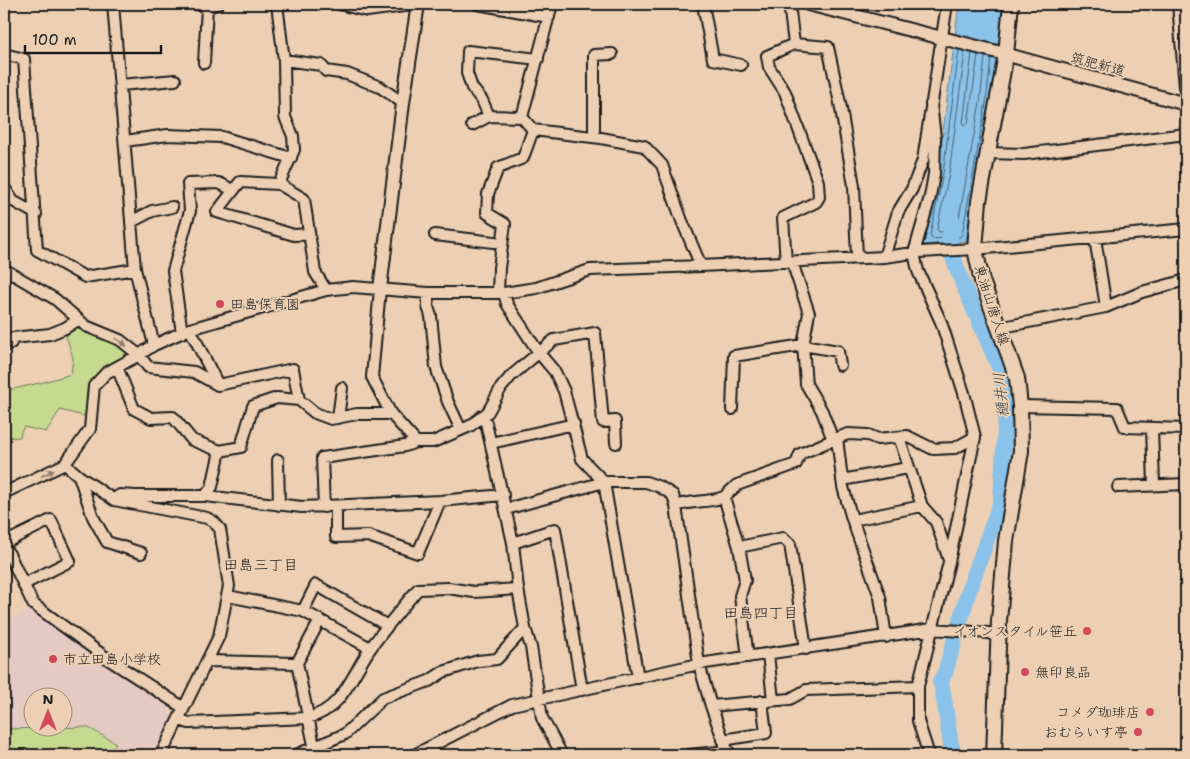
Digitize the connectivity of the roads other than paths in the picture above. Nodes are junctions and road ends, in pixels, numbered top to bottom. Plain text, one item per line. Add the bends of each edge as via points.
1 (113, 4) edge
2 (196, 4) edge
3 (218, 4) edge
4 (277, 4) edge
5 (340, 4) edge
6 (418, 4) edge
7 (477, 4) edge
8 (552, 4) edge
9 (703, 4) edge
10 (789, 4) edge
11 (808, 4) edge
12 (947, 4) edge
13 (1011, 4) edge
14 (1179, 4) edge
15 (207, 7) junction
16 (549, 17) junction
17 (948, 40) junction
18 (794, 44) junction
19 (1004, 53) junction
20 (4, 54) edge
21 (612, 54) dead end
22 (538, 59) junction
23 (284, 60) junction
24 (204, 63) dead end
25 (741, 66) dead end
26 (175, 80) dead end
27 (121, 85) junction
28 (1186, 87) edge
29 (403, 103) junction
30 (931, 104) junction
31 (1186, 104) edge
32 (489, 116) junction
33 (522, 117) junction
34 (472, 125) dead end
35 (533, 130) junction
36 (1186, 134) edge
37 (594, 137) junction
38 (125, 141) junction
39 (987, 153) junction
40 (291, 158) junction
41 (279, 184) junction
42 (4, 188) edge
43 (233, 190) junction
44 (172, 206) dead end
45 (36, 214) junction
46 (130, 222) junction
47 (1186, 229) edge
48 (309, 234) junction
49 (435, 235) dead end
50 (1095, 238) junction
51 (502, 243) junction
52 (971, 249) junction
53 (917, 252) junction
54 (884, 257) junction
55 (857, 258) junction
56 (789, 262) junction
57 (701, 266) junction
58 (4, 269) edge
59 (134, 269) junction
60 (1186, 280) edge
61 (380, 289) junction
62 (326, 290) junction
63 (501, 292) junction
64 (428, 293) junction
65 (1106, 307) junction
66 (78, 320) junction
67 (998, 328) junction
68 (186, 331) junction
69 (803, 345) junction
70 (4, 346) edge
71 (146, 350) junction
72 (539, 353) junction
73 (840, 365) dead end
74 (117, 367) junction
75 (218, 385) junction
76 (342, 388) dead end
77 (299, 400) junction
78 (1020, 406) junction
79 (732, 409) dead end
80 (391, 414) junction
81 (482, 416) junction
82 (338, 418) junction
83 (574, 424) junction
84 (1152, 428) junction
85 (1186, 429) edge
86 (461, 430) junction
87 (899, 437) junction
88 (975, 437) junction
89 (835, 439) junction
90 (416, 442) junction
91 (491, 443) junction
92 (616, 443) dead end
93 (220, 451) junction
94 (278, 460) dead end
95 (66, 464) junction
96 (908, 468) junction
97 (79, 476) junction
98 (842, 480) junction
99 (604, 482) junction
100 (1186, 484) edge
101 (1154, 485) junction
102 (1118, 487) dead end
103 (4, 494) edge
104 (503, 495) junction
105 (205, 496) junction
106 (724, 497) junction
107 (114, 500) junction
108 (440, 501) junction
109 (279, 505) junction
110 (336, 506) junction
111 (676, 506) junction
112 (922, 506) junction
113 (324, 507) junction
114 (506, 509) junction
115 (853, 520) junction
116 (4, 543) edge
117 (513, 543) junction
118 (4, 547) edge
119 (738, 547) junction
120 (141, 553) dead end
121 (949, 562) junction
122 (24, 584) junction
123 (518, 589) junction
124 (228, 596) junction
125 (303, 611) junction
126 (320, 620) junction
127 (388, 626) junction
128 (525, 628) junction
129 (936, 629) junction
130 (994, 635) junction
131 (886, 637) junction
132 (370, 648) junction
133 (806, 649) junction
134 (768, 654) junction
135 (748, 657) junction
136 (208, 661) junction
137 (297, 663) junction
138 (700, 664) junction
139 (638, 678) junction
140 (918, 686) junction
141 (582, 690) junction
142 (541, 699) junction
143 (768, 701) junction
144 (711, 706) junction
145 (184, 708) junction
146 (307, 718) junction
147 (179, 720) junction
148 (723, 740) junction
149 (315, 751) edge
150 (729, 753) edge
151 (161, 755) edge
152 (296, 755) edge
153 (414, 755) edge
154 (562, 755) edge
155 (688, 755) edge
156 (929, 755) edge
157 (994, 755) edge

1 - 27 street
2 - 15 street
3 - 15 street
4 - 23 street
5 - 6 street via 368,11
6 - 29 street
7 - 16 street
8 - 16 street
9 - 25 street via 713,59
10 - 18 street
11 - 17 street
12 - 17 street
13 - 19 main road, 東油山唐人線
14 - 28 street
15 - 24 street
16 - 22 street
17 - 19 street, 筑肥新道
17 - 30 street
18 - 55 street via 828,47 854,186
18 - 56 street via 767,56 792,110 818,182 819,196 816,202 783,218
19 - 31 street, 筑肥新道
19 - 39 main road, 東油山唐人線
20 - 45 street via 24,59
21 - 37 street via 594,55
22 - 32 street via 468,51 467,73
22 - 33 street
23 - 29 street via 321,65 326,71 347,74 380,87
23 - 40 street via 285,117 293,136 294,150
26 - 27 street
27 - 38 street
29 - 61 street
30 - 53 street via 935,137 934,174
30 - 54 street via 923,160 912,189 898,212
32 - 33 street
32 - 34 street
33 - 35 street
35 - 37 street
35 - 51 street via 523,158 498,168 488,194 487,212 505,224
36 - 39 street via 1024,154
37 - 57 street via 644,146 662,165
38 - 40 street via 168,135 222,137
38 - 46 street
39 - 52 main road, 東油山唐人線
40 - 41 street
41 - 43 street via 240,182
41 - 48 street via 304,199
42 - 45 street via 13,201
43 - 48 street via 216,212 294,235
43 - 68 street via 219,183 188,184 190,212 172,271
44 - 46 street
45 - 59 street via 37,250 86,277
46 - 59 street
47 - 50 street
48 - 62 street via 315,272
49 - 51 street
50 - 52 street
50 - 65 street
51 - 63 street via 498,268
52 - 53 street
52 - 67 main road, 東油山唐人線
53 - 54 street
53 - 88 street via 918,271 941,322
54 - 55 street
55 - 56 street
56 - 57 street
56 - 69 street via 809,313
57 - 63 street via 590,270 536,288
58 - 66 street via 55,299
59 - 71 street
60 - 65 street via 1142,292
61 - 62 street
61 - 64 street
61 - 80 street via 372,377
62 - 68 street
63 - 64 street
63 - 72 street
64 - 86 street via 436,367
65 - 67 street
66 - 70 street via 50,334 13,338
66 -> 71 street
67 - 78 main road, 東油山唐人線 via 1017,378
68 - 71 street
68 - 75 street
69 - 73 street via 838,351
69 - 79 street via 734,356
69 - 89 street via 806,384
71 - 74 street
71 - 75 street via 148,367 194,372
72 - 81 street via 511,376 488,412
72 - 83 street via 555,372
72 - 92 street via 554,340 595,334 604,422 615,421
74 - 93 street via 134,410 151,418 173,417 192,440
74 - 95 street via 94,386 90,429
75 - 77 street via 293,369
76 - 82 street
77 - 82 street via 315,413
77 - 93 street via 277,398 253,406 241,447
78 - 84 street via 1117,408 1125,427
78 - 130 main road, 東油山唐人線 via 1021,451 1006,540 999,621
80 - 82 street via 357,414
80 - 90 street
81 - 86 street
81 - 91 street
83 - 91 street
83 - 99 street via 582,459
84 - 85 street
84 - 101 street
86 - 90 street via 433,442
87 - 88 street via 907,436 933,449 955,448
87 - 89 street via 878,439 848,434
87 - 96 street
88 - 121 street
89 - 98 street
89 - 106 street via 800,454 796,464 737,486
90 - 113 street via 322,458
91 - 104 street
93 - 105 street via 212,488
94 - 109 street
95 - 97 street
103 -> 95 street
96 - 98 street
96 - 112 street
97 - 107 street
97 - 120 street via 93,517 107,542
98 - 115 street
99 - 111 street via 646,482 673,495
99 - 114 street
99 - 139 street
100 - 101 street
101 - 102 street
104 - 108 street
104 - 114 street
105 - 107 street via 120,495
105 - 109 street
106 - 111 street
106 - 119 street
107 - 124 street via 214,522 220,529 230,586
108 - 110 street
108 - 110 street via 418,553 368,536 336,537
109 - 113 street
110 - 113 street
111 - 138 street
112 - 115 street
112 - 121 street via 936,522
114 - 117 street
115 - 131 street via 880,597
116 - 122 street via 51,520 70,561
117 - 123 street
117 - 141 street via 555,529
118 - 122 street
119 - 133 street via 783,538 790,544
119 - 135 street via 745,580 740,596
121 - 129 street
122 - 145 street via 33,604 108,659
123 - 127 street via 474,592 448,588 418,589
123 - 128 street
124 - 125 street
124 - 136 street via 220,636
125 - 126 street
125 - 127 street via 316,585
126 - 132 street
126 - 137 street
127 - 132 street
128 - 142 street via 532,647
128 - 149 street via 497,659 478,660 442,672 429,681 383,698 345,734
129 - 130 street
129 - 131 street
129 - 140 street
130 - 157 main road, 東油山唐人線
131 - 133 street
132 - 146 street via 336,703
133 - 134 street
134 - 135 street
134 - 143 street
135 - 138 street
136 - 137 street
136 - 145 street
137 - 146 street
138 - 139 street
138 - 144 street
139 - 141 street
140 - 143 street via 806,690 790,699
140 - 156 street via 918,721
141 - 142 street
142 - 153 street via 512,705
142 - 154 street via 542,718
143 - 144 street
143 - 148 street via 766,733
144 - 148 street
145 - 147 street
146 - 147 street via 189,723
146 - 149 street
147 - 151 street
148 - 150 street
149 - 152 street
150 - 155 street

